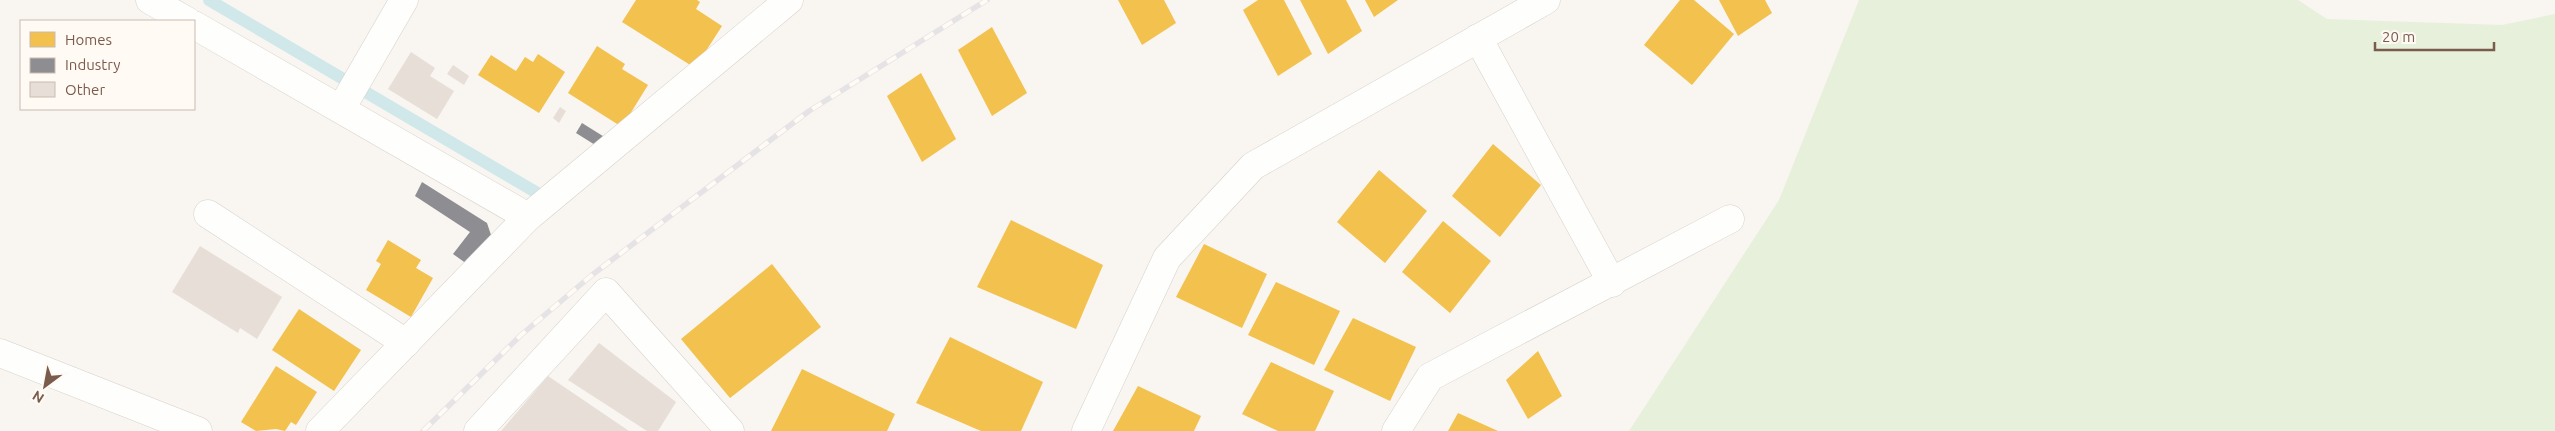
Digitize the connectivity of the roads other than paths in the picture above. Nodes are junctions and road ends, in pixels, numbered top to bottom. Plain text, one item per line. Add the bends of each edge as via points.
1 (150, 0) edge
2 (404, 0) edge
3 (789, 0) edge
4 (1546, 0) edge
5 (185, 20) edge
6 (195, 26) edge
7 (1478, 38) junction
8 (341, 110) junction
9 (208, 214) dead end
10 (528, 217) junction
11 (1730, 219) dead end
12 (1612, 283) junction
13 (406, 343) junction
14 (0, 354) edge
15 (198, 431) edge
16 (320, 431) edge
17 (478, 431) edge
18 (730, 431) edge
19 (1086, 431) edge
20 (1396, 431) edge

1 - 5 street
2 - 8 street
3 - 10 street
4 - 7 street
6 - 8 street
7 - 12 street
7 - 19 street via 1253,166 1168,258
8 - 10 street
9 - 13 street
10 - 13 street
11 - 12 street
12 - 20 street via 1430,377
13 - 16 street
14 - 15 street
17 - 18 street via 606,292

